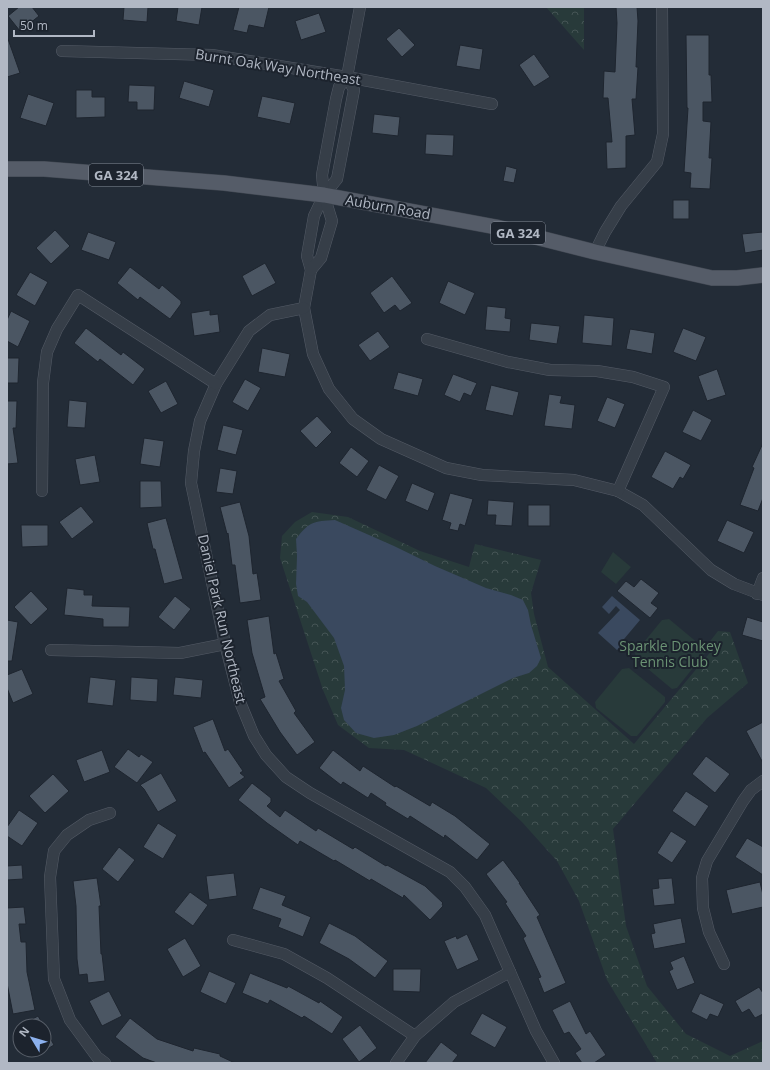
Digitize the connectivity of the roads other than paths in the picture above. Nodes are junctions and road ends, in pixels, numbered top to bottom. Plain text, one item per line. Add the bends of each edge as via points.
1 (360, 7) edge
2 (662, 7) edge
3 (62, 50) dead end
4 (347, 77) junction
5 (492, 104) dead end
6 (7, 169) edge
7 (324, 195) junction
8 (595, 252) junction
9 (311, 270) junction
10 (763, 275) edge
11 (304, 308) junction
12 (426, 339) dead end
13 (216, 384) junction
14 (42, 491) dead end
15 (618, 491) junction
16 (763, 578) edge
17 (760, 594) edge
18 (225, 644) junction
19 (51, 650) dead end
20 (763, 781) edge
21 (110, 813) dead end
22 (232, 940) dead end
23 (724, 964) dead end
24 (510, 972) junction
25 (415, 1036) junction
26 (105, 1063) edge
27 (396, 1063) edge
28 (554, 1063) edge

1 - 4 street
2 - 8 street via 662,134 657,162 621,206
3 - 4 street, Burnt Oak Way Northeast via 212,55
4 - 5 street, Burnt Oak Way Northeast
4 - 7 street via 339,87 336,99 322,175
4 - 7 street via 354,90 337,179
6 - 7 main road, Auburn Road / GA 324 via 44,169 224,183
7 - 8 main road, Auburn Road / GA 324 via 496,227
7 - 9 street via 314,216 308,256
7 - 9 street via 332,221 321,258
8 - 10 main road, Auburn Road / GA 324 via 712,278
9 - 11 street
11 - 13 street, Daniel Park Run Northeast via 270,315 249,331
11 - 15 street via 313,354 329,389 353,419 381,439 446,468 482,475 574,480
12 - 15 street via 508,362 550,370 611,373 664,387
13 - 14 street via 78,295 57,329 47,352 43,383
13 - 18 street, Daniel Park Run Northeast via 200,421 191,483
15 - 17 street via 643,505 711,570 734,584
16 - 17 street
18 - 19 street via 180,653
18 - 24 street, Daniel Park Run Northeast via 240,702 254,736 266,755 286,776 310,793 450,872 465,887 485,915
20 - 23 street via 751,790 743,801 706,861 702,878 703,908 709,932
21 - 26 street via 89,820 67,835 54,851 50,878 54,979 70,1020 97,1057
22 - 25 street via 284,954 327,978
24 - 25 street via 454,1002
24 - 28 street, Daniel Park Run Northeast via 536,1031
25 - 27 street

